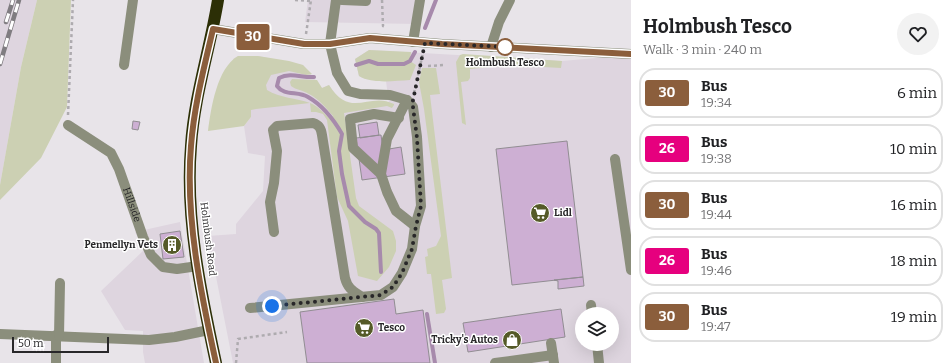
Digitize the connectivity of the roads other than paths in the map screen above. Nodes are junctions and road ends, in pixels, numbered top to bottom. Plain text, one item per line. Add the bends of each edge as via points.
1 (133, 0) edge
2 (218, 0) edge
3 (336, 0) edge
4 (342, 0) edge
5 (420, 0) edge
6 (510, 0) edge
7 (366, 1) dead end
8 (213, 29) junction
9 (413, 42) junction
10 (330, 44) junction
11 (491, 46) junction
12 (631, 54) edge
13 (124, 65) dead end
14 (410, 103) junction
15 (399, 118) junction
16 (68, 125) road end
17 (615, 159) dead end
18 (381, 174) junction
19 (416, 226) junction
20 (274, 232) dead end
21 (198, 266) junction
22 (631, 270) edge
23 (60, 283) dead end
24 (362, 297) junction
25 (250, 308) dead end
26 (209, 330) junction
27 (0, 334) edge
28 (57, 336) junction
29 (551, 343) dead end
30 (598, 351) edge
31 (553, 359) edge
32 (56, 363) edge
33 (216, 363) edge
34 (494, 363) edge
35 (599, 363) edge

1 - 13 street
2 - 8 highway, Holmbush Road
3 - 10 street
4 - 7 street
5 - 9 street
6 - 11 street
8 - 10 street via 304,44
8 - 21 highway, Holmbush Road via 195,112 191,146 189,180
9 - 10 street via 370,38
9 - 11 street
10 - 14 street via 337,73 348,91 390,95
11 - 12 street
14 - 15 street
14 - 19 street via 413,107 417,138 421,206
15 - 18 street via 387,139
15 - 18 street via 374,114 350,119 353,148
16 - 21 street, Hillside via 111,153 146,243 162,267 177,269
17 - 22 street
18 - 19 street via 386,192 396,211
19 - 24 street via 412,249 393,287 381,295
20 - 24 street via 270,202 276,151 273,130 277,126 313,123 321,128 347,286
21 - 26 highway, Holmbush Road
23 - 28 street
24 - 25 street
26 - 28 street via 149,340
26 - 33 highway, Holmbush Road
27 - 28 street
28 - 32 street
29 - 31 street
30 - 35 street
31 - 34 street

